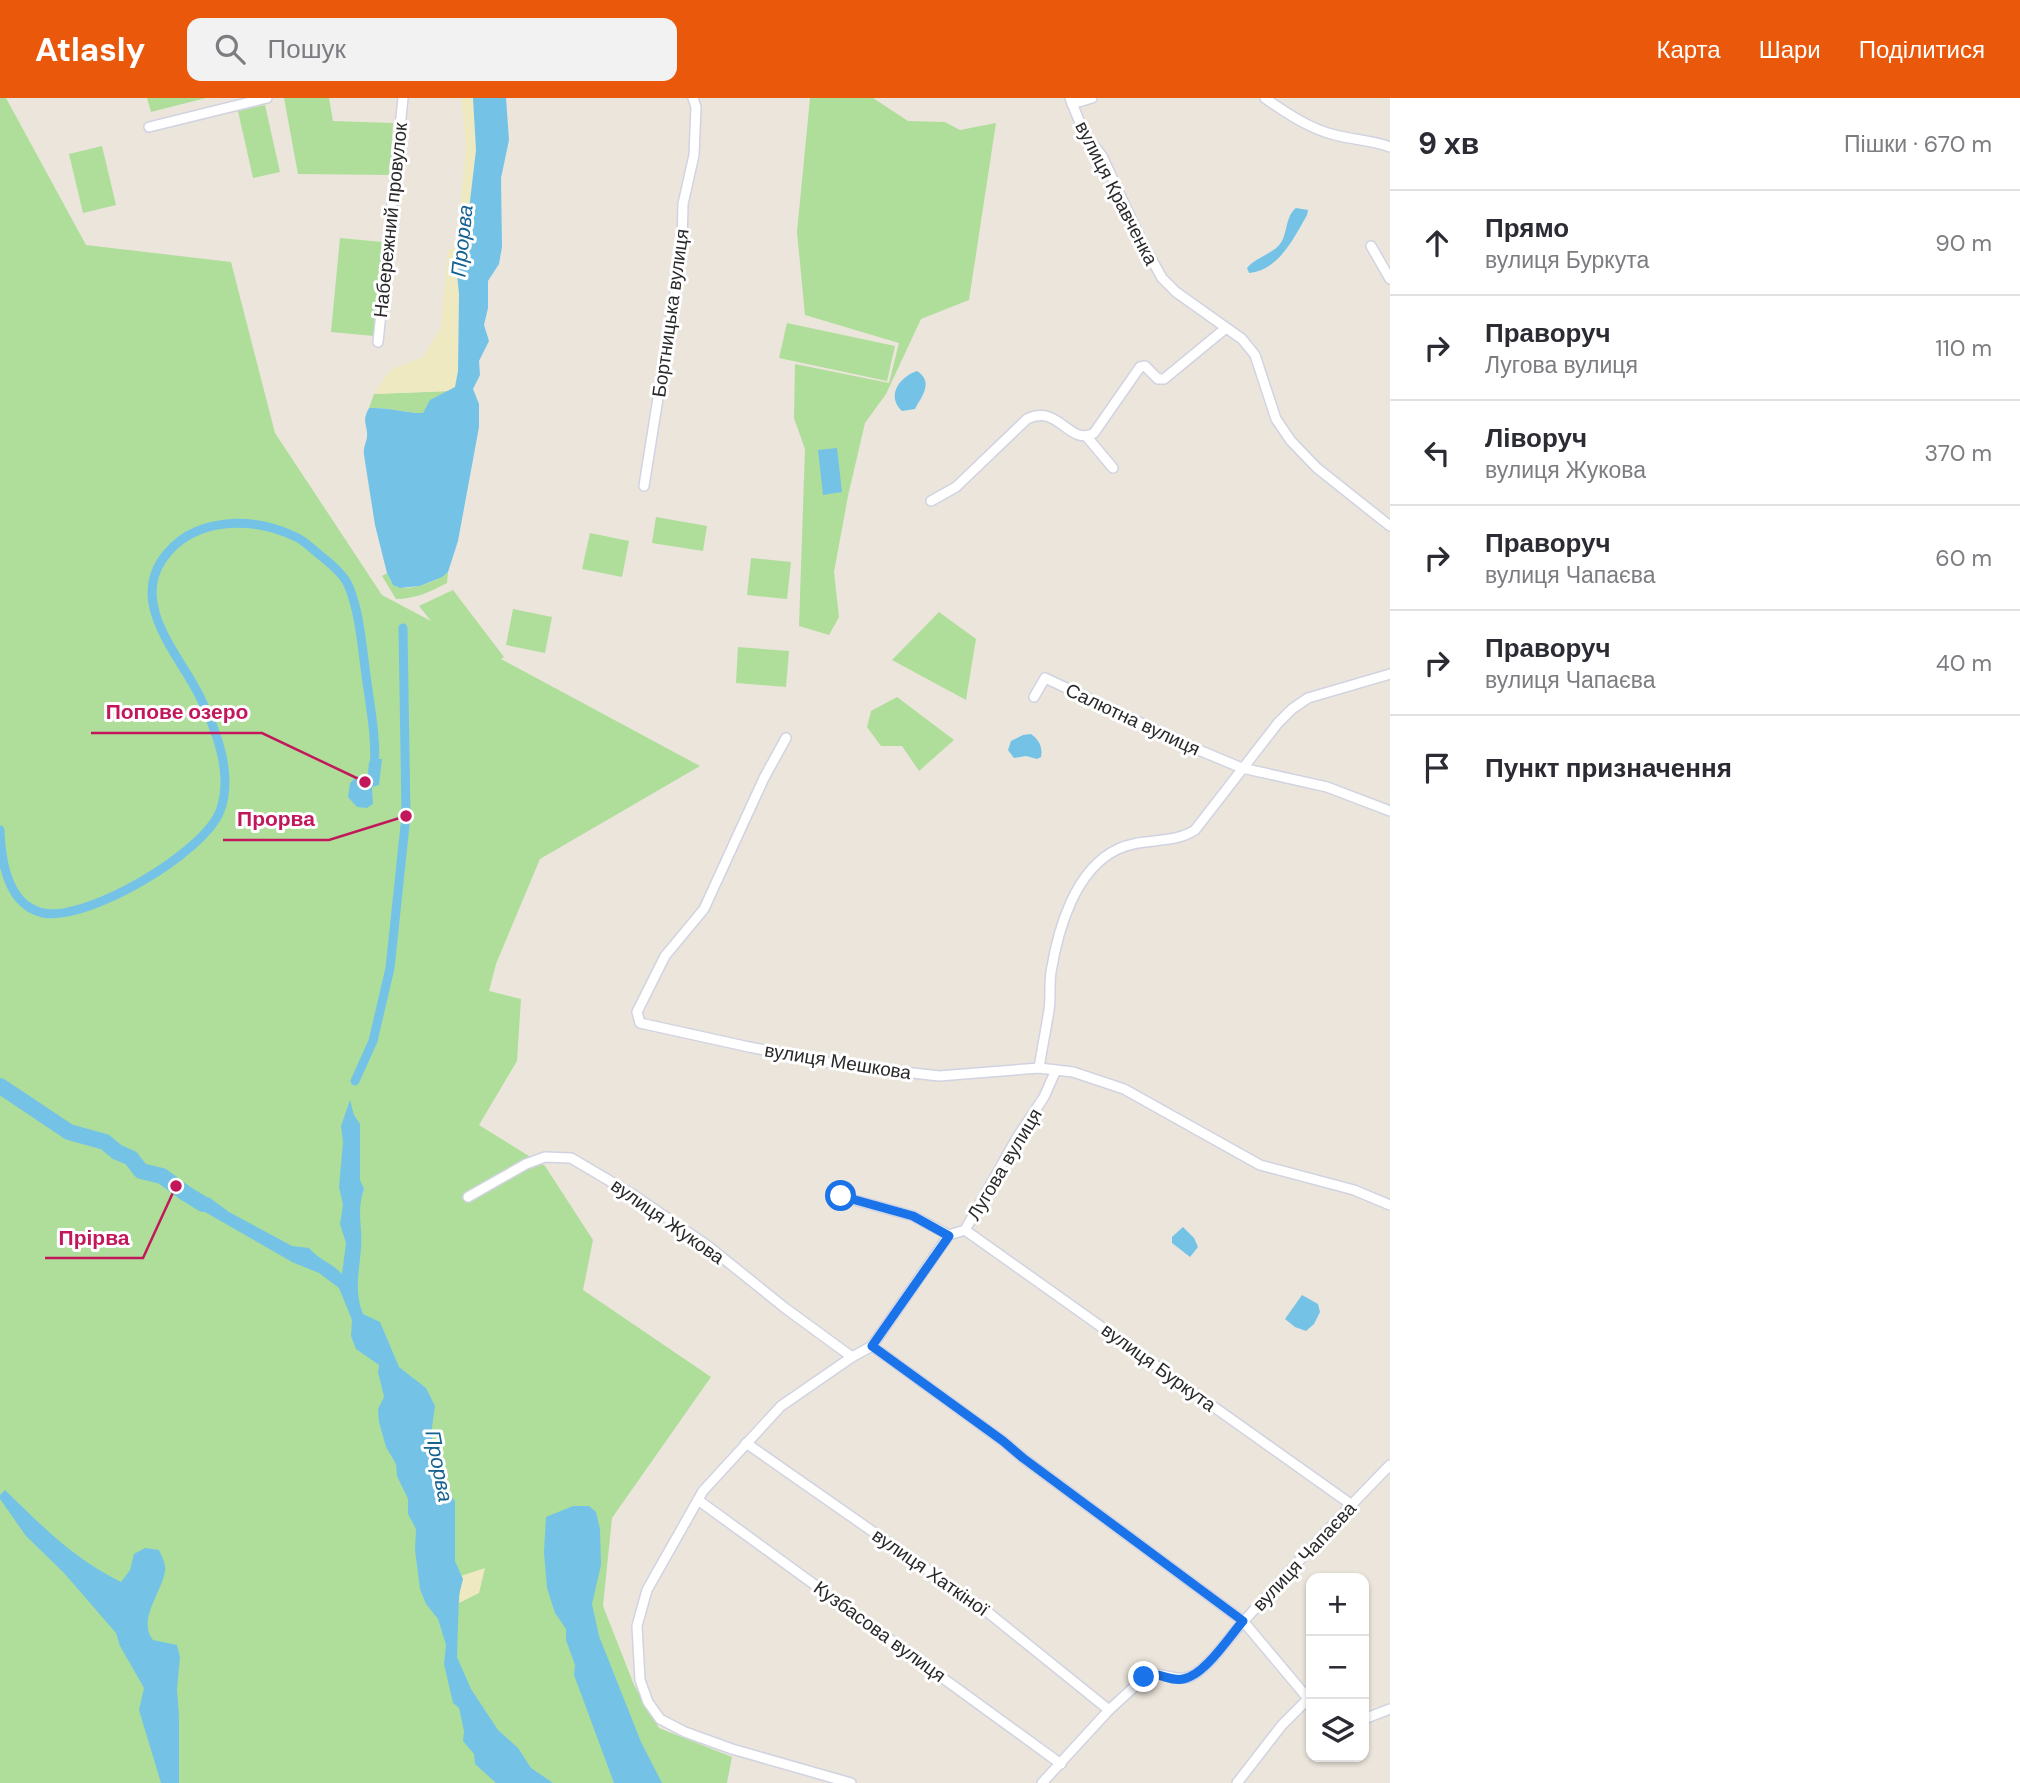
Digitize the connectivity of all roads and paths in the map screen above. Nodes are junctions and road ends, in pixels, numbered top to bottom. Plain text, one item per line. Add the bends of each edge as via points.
1 (267, 98) edge
2 (403, 98) edge
3 (693, 98) edge
4 (1092, 98) edge
5 (1265, 98) edge
6 (1071, 101) edge
7 (149, 127) dead end
8 (1390, 147) edge
9 (1371, 246) dead end
10 (1390, 279) edge
11 (1226, 328) junction
12 (378, 342) dead end
13 (1087, 437) junction
14 (1113, 468) dead end
15 (644, 486) dead end
16 (931, 501) dead end
17 (1390, 527) edge
18 (1390, 674) edge
19 (1034, 697) dead end
20 (786, 738) dead end
21 (1242, 768) junction
22 (1390, 811) edge
23 (1039, 1068) junction
24 (1056, 1070) junction
25 (841, 1196) dead end
26 (467, 1197) dead end
27 (1390, 1205) edge
28 (965, 1230) junction
29 (949, 1236) junction
30 (872, 1346) junction
31 (852, 1357) junction
32 (746, 1443) junction
33 (1390, 1465) edge
34 (698, 1500) junction
35 (1352, 1505) junction
36 (1243, 1621) junction
37 (1308, 1699) edge
38 (1306, 1704) edge
39 (1390, 1709) edge
40 (1109, 1710) junction
41 (1369, 1717) edge
42 (1061, 1763) junction
43 (851, 1783) edge
44 (1042, 1783) edge
45 (1237, 1783) edge

1 - 7 street
2 - 12 street, Набережний провулок
3 - 15 street, Бортницька вулиця via 694,155 683,204 682,247
4 - 6 street
5 - 8 street via 1289,115 1334,135
6 - 11 street, вулиця Кравченка via 1162,278
9 - 10 street
11 - 13 street via 1164,379 1140,367
11 - 17 street, вулиця Кравченка via 1255,355 1276,419 1291,441
13 - 14 street
13 - 16 street via 1046,414 1036,415 957,487
18 - 21 street via 1308,698 1278,723
19 - 21 street, Салютна вулиця via 1045,678
20 - 23 street, вулиця Мешкова via 704,909 659,967 637,1012 640,1023 836,1064 926,1074
21 - 22 street, Салютна вулиця via 1326,787
21 - 23 street via 1195,830 1184,837 1119,848 1088,871 1059,938
23 - 24 street, вулиця Мешкова
24 - 27 street, вулиця Мешкова via 1124,1088 1260,1165 1354,1190
24 - 28 street, Лугова вулиця
25 - 29 street via 913,1216
26 - 31 street, вулиця Жукова via 526,1164 545,1157 571,1158 708,1246
28 - 29 street, Лугова вулиця
28 - 35 street, вулиця Буркута
29 - 30 street, Лугова вулиця
30 - 31 street, Лугова вулиця
30 - 36 street
31 - 32 street, Лугова вулиця via 781,1406
32 - 34 street, Лугова вулиця
32 - 40 street, вулиця Хаткіної via 985,1610
33 - 35 street, вулиця Чапаєва
34 - 42 street, Кузбасова вулиця
34 - 43 street, Лугова вулиця via 647,1590 637,1626 640,1680 648,1702 660,1719 685,1732
35 - 36 street, вулиця Чапаєва
36 - 37 street
36 - 40 street, вулиця Чапаєва via 1194,1675 1175,1679 1151,1674
38 - 45 street via 1282,1725
39 - 41 street
40 - 42 street, вулиця Чапаєва
42 - 44 street, вулиця Чапаєва

